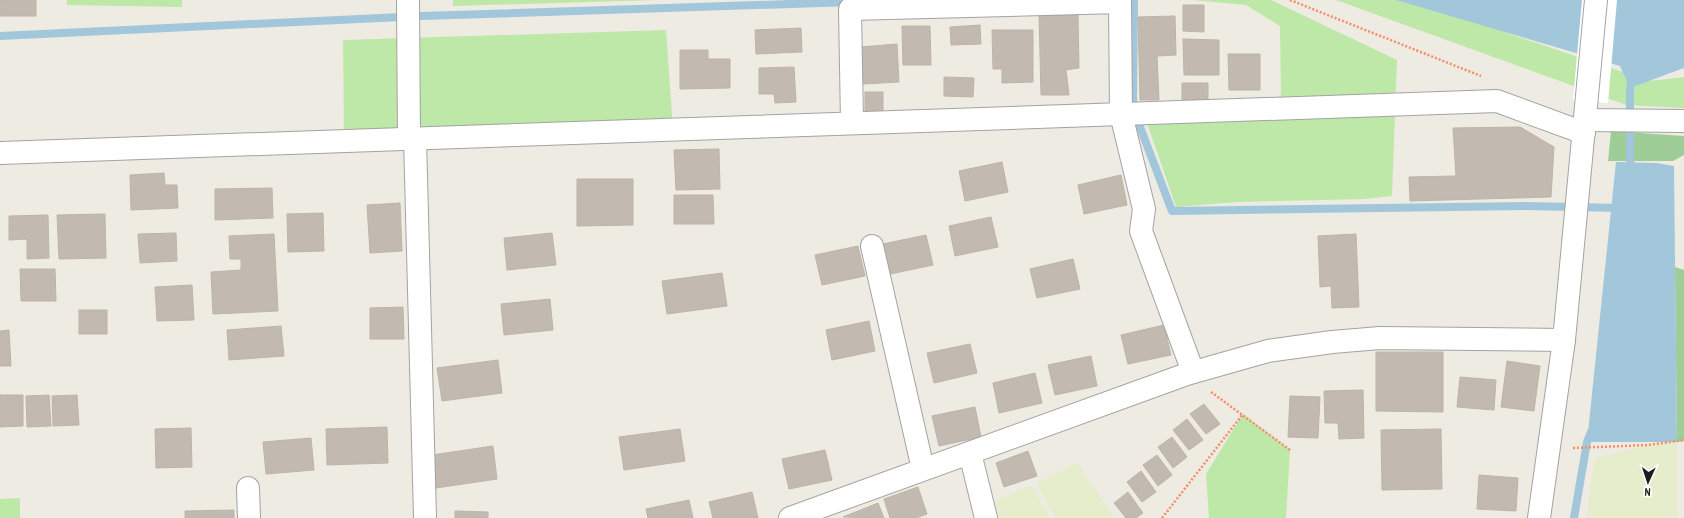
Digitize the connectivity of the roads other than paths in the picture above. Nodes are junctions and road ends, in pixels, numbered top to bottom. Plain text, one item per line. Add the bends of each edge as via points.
1 (408, 0) edge
2 (1596, 0) edge
3 (1121, 114) junction
4 (1585, 118) junction
5 (1684, 121) edge
6 (852, 123) junction
7 (412, 138) junction
8 (0, 153) edge
9 (872, 246) dead end
10 (1564, 340) junction
11 (1190, 373) junction
12 (970, 453) junction
13 (924, 469) junction
14 (248, 488) dead end
15 (249, 518) edge
16 (425, 518) edge
17 (790, 518) edge
18 (986, 518) edge
19 (1539, 518) edge

1 - 7 street
2 - 4 street
3 - 4 street via 1498,102
3 - 6 street
3 - 6 street via 1120,2 850,9
3 - 11 street via 1144,209 1141,231
4 - 5 street
4 - 10 street
6 - 7 street
7 - 8 street
7 - 16 street
9 - 13 street
10 - 11 street via 1380,338 1332,342 1268,351
10 - 19 street
11 - 12 street
12 - 13 street
12 - 18 street
13 - 17 street
14 - 15 street

